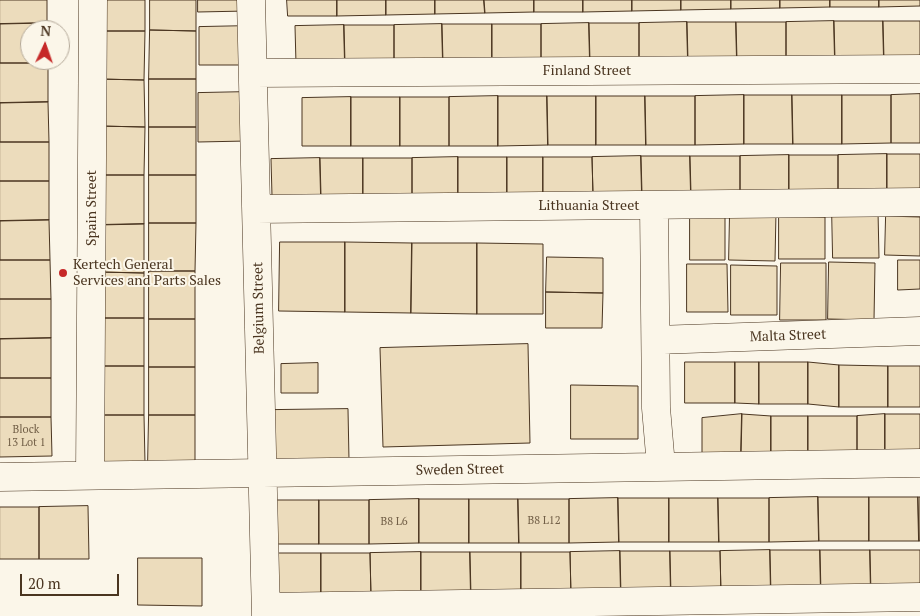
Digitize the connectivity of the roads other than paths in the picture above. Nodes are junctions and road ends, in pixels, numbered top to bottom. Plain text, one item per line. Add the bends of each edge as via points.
1 (93, 0) edge
2 (251, 0) edge
3 (920, 69) edge
4 (254, 73) junction
5 (920, 202) edge
6 (654, 206) junction
7 (257, 209) junction
8 (920, 331) edge
9 (656, 340) junction
10 (920, 463) edge
11 (661, 466) junction
12 (263, 473) junction
13 (90, 475) junction
14 (0, 477) edge
15 (906, 603) edge
16 (266, 611) edge

1 - 13 street, Spain Street
2 - 4 street, Belgium Street
3 - 4 street, Finland Street
4 - 7 street, Belgium Street
5 - 6 street, Lithuania Street
6 - 7 street, Lithuania Street
6 - 9 street
7 - 12 street, Belgium Street
8 - 9 street, Malta Street
9 - 11 street via 656,408
10 - 11 street, Sweden Street
11 - 12 street, Sweden Street
12 - 13 street, Sweden Street
12 - 16 street, Belgium Street
13 - 14 street, Sweden Street
15 - 16 street

